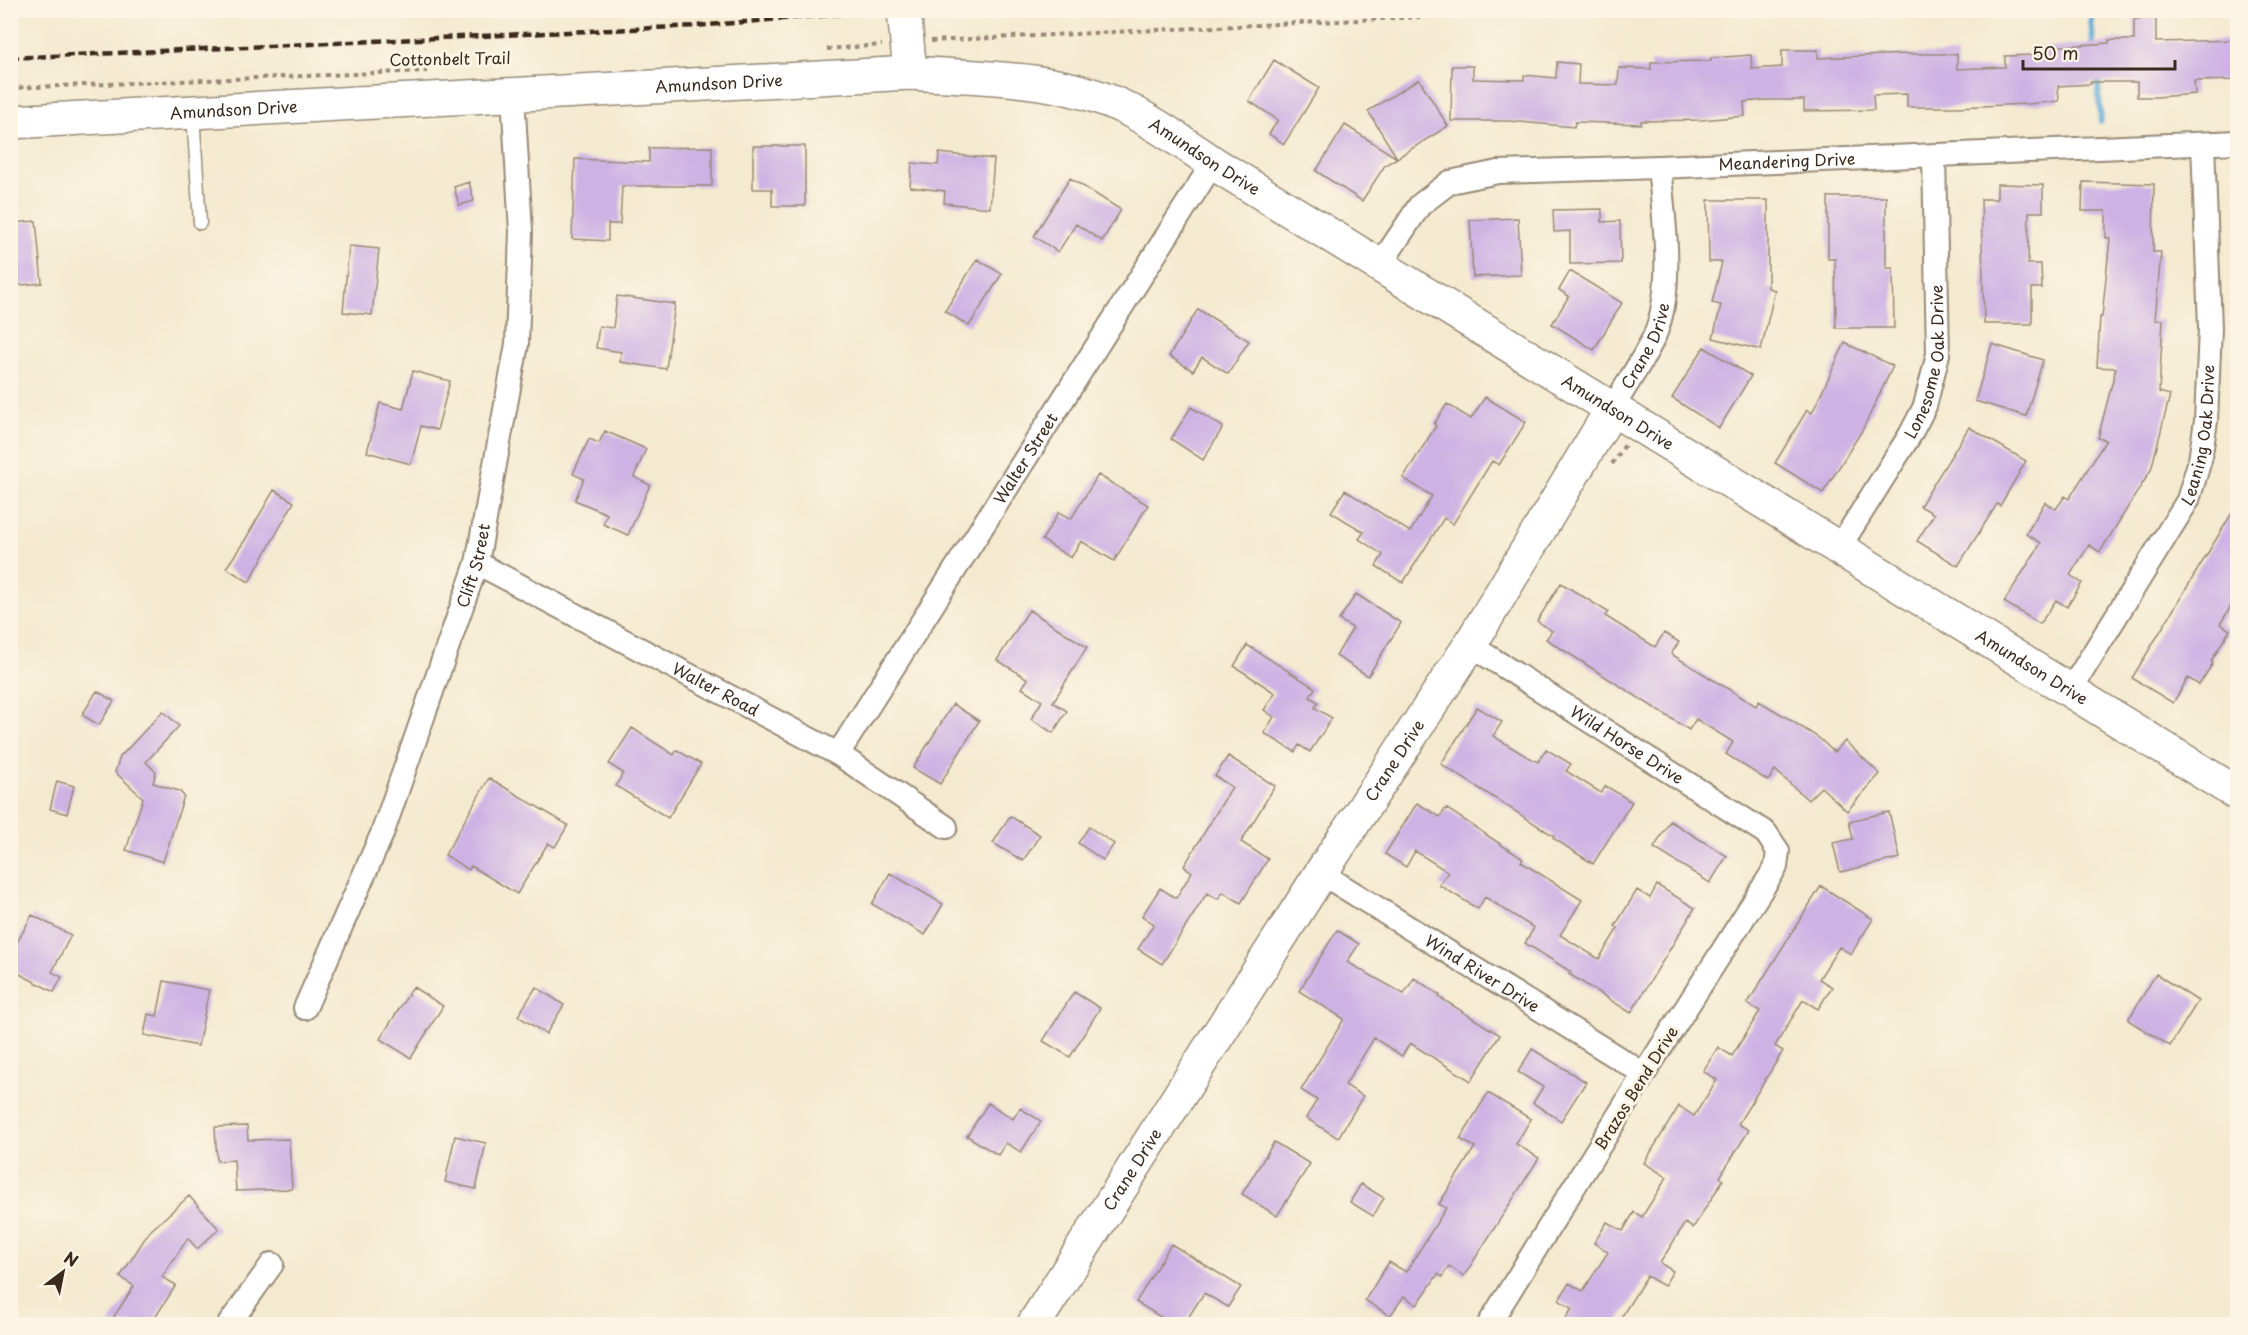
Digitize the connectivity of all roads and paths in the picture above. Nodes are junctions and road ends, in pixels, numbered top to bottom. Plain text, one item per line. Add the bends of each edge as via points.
1 (904, 10) edge
2 (1563, 10) edge
3 (926, 42) dead end
4 (889, 45) dead end
5 (818, 50) dead end
6 (431, 70) dead end
7 (910, 73) junction
8 (10, 88) edge
9 (513, 95) junction
10 (192, 112) junction
11 (10, 122) edge
12 (2238, 142) edge
13 (2203, 144) junction
14 (1934, 155) junction
15 (1213, 163) junction
16 (1659, 167) junction
17 (200, 223) dead end
18 (1380, 265) junction
19 (1612, 409) junction
20 (1839, 548) junction
21 (477, 563) junction
22 (1470, 645) junction
23 (2070, 691) junction
24 (838, 754) junction
25 (2238, 794) edge
26 (946, 827) dead end
27 (1778, 851) joint
28 (1321, 873) junction
29 (305, 1008) dead end
30 (1644, 1074) junction
31 (272, 1264) dead end
32 (228, 1324) edge
33 (1034, 1324) edge
34 (1489, 1324) edge

1 - 7 street
2 - 3 path
4 - 5 path
6 - 8 path, Cottonbelt Trail
7 - 9 street, Amundson Drive
7 - 15 street, Amundson Drive via 1023,80 1070,88 1126,108
9 - 10 street, Amundson Drive
9 - 21 street, Clift Street via 521,232 517,344
10 - 11 street, Amundson Drive
10 - 17 lane
12 - 13 street, Meandering Drive
13 - 14 street, Meandering Drive
13 - 23 street, Leaning Oak Drive via 2210,328 2206,421 2200,460 2188,500
14 - 16 street, Meandering Drive
14 - 20 street, Lonesome Oak Drive via 1938,354 1925,406
15 - 18 street, Amundson Drive
15 - 24 street, Walter Street
16 - 18 street, Meandering Drive via 1498,172 1450,182 1420,205
16 - 19 street, Crane Drive via 1666,275 1662,310 1654,335
18 - 19 street, Amundson Drive
19 - 20 street, Amundson Drive
19 - 22 street, Crane Drive
20 - 23 street, Amundson Drive
21 - 24 street, Walter Road
21 - 29 street, Clift Street via 382,834
22 - 27 street, Wild Horse Drive via 1766,833
22 - 28 street, Crane Drive
23 - 25 street, Amundson Drive
24 - 26 street, Walter Road
27 - 30 street, Brazos Bend Drive via 1776,867
28 - 30 street, Wind River Drive
28 - 33 street, Crane Drive
30 - 34 street, Brazos Bend Drive
31 - 32 street

